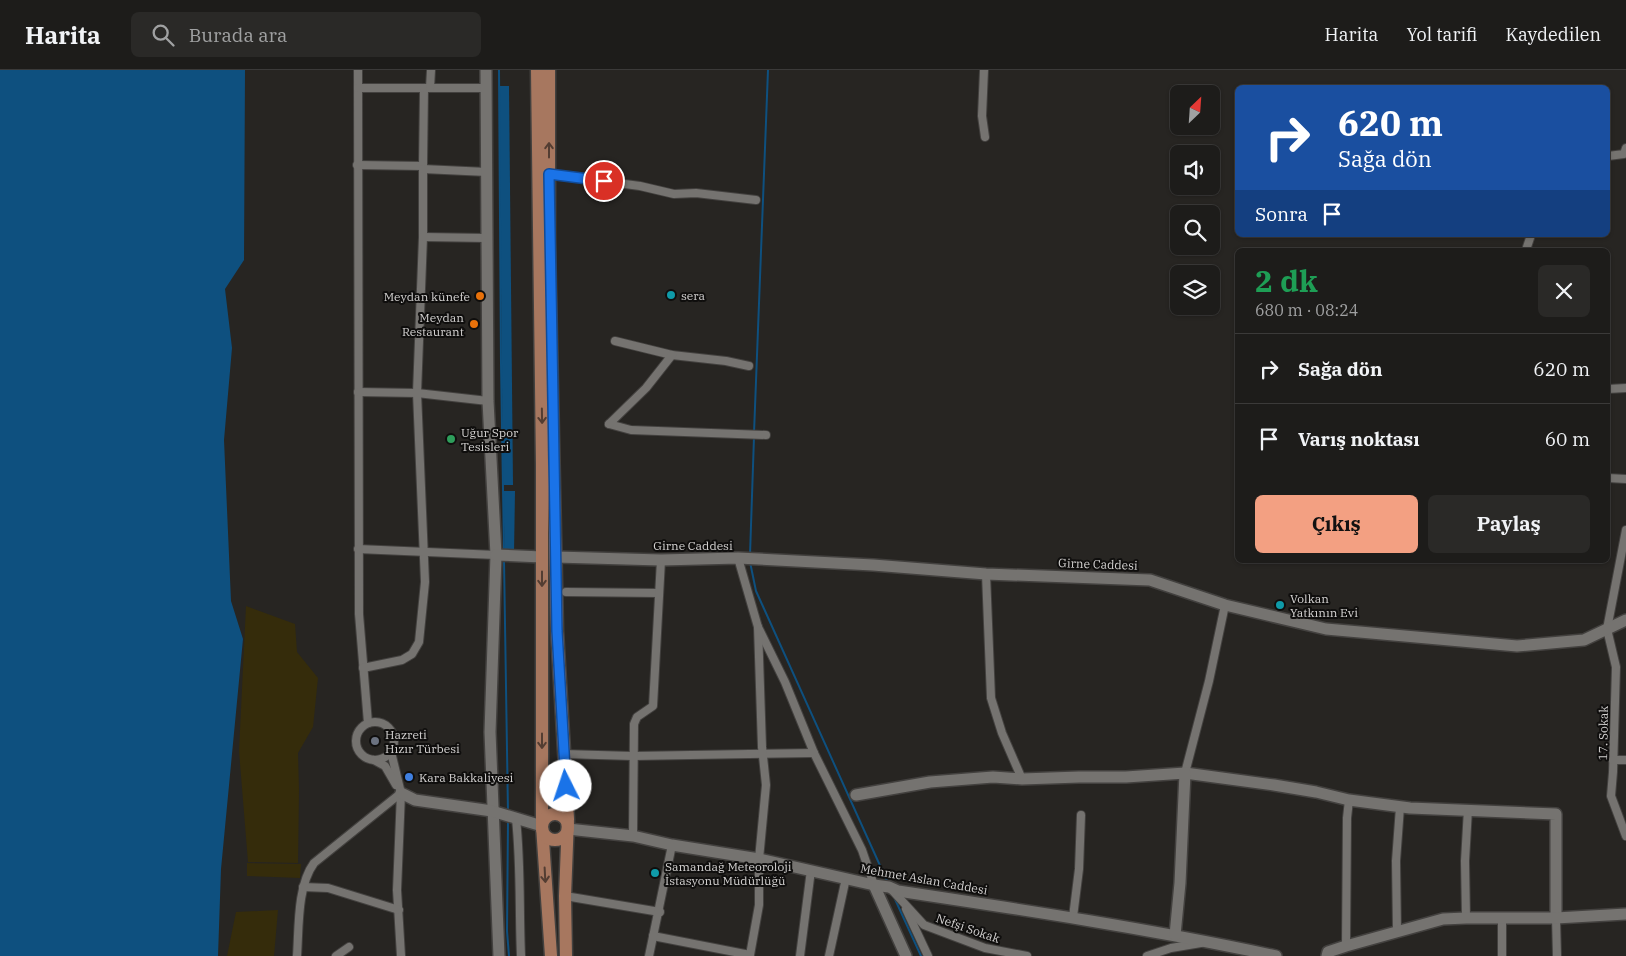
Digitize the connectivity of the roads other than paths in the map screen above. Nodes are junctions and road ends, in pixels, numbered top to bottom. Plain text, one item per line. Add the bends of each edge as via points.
1 (358, 70) edge
2 (431, 70) edge
3 (486, 70) edge
4 (537, 70) edge
5 (549, 70) edge
6 (984, 70) edge
7 (358, 88) junction
8 (427, 88) junction
9 (486, 88) junction
10 (985, 137) dead end
11 (1626, 148) edge
12 (1610, 156) edge
13 (357, 165) junction
14 (423, 168) junction
15 (487, 172) junction
16 (549, 174) junction
17 (756, 200) dead end
18 (423, 237) junction
19 (487, 238) junction
20 (615, 341) dead end
21 (672, 355) junction
22 (749, 366) dead end
23 (1626, 388) edge
24 (1610, 390) edge
25 (358, 392) junction
26 (417, 393) junction
27 (488, 400) junction
28 (766, 436) dead end
29 (1610, 478) edge
30 (1626, 479) edge
31 (1626, 530) edge
32 (358, 549) junction
33 (423, 552) junction
34 (496, 555) junction
35 (542, 557) junction
36 (556, 558) junction
37 (738, 558) junction
38 (661, 560) junction
39 (986, 574) junction
40 (566, 592) dead end
41 (660, 593) junction
42 (1225, 605) junction
43 (1626, 620) edge
44 (758, 627) junction
45 (1607, 629) junction
46 (363, 668) junction
47 (368, 723) junction
48 (391, 752) junction
49 (814, 753) junction
50 (563, 754) junction
51 (762, 754) junction
52 (633, 756) junction
53 (374, 760) junction
54 (1614, 760) junction
55 (1626, 760) edge
56 (1185, 773) junction
57 (1022, 779) junction
58 (401, 793) junction
59 (856, 795) dead end
60 (1349, 800) junction
61 (1400, 807) junction
62 (1468, 809) junction
63 (492, 811) junction
64 (1081, 815) dead end
65 (516, 819) junction
66 (542, 826) junction
67 (568, 829) junction
68 (634, 836) junction
69 (1626, 836) edge
70 (672, 845) junction
71 (759, 859) junction
72 (811, 870) junction
73 (846, 878) junction
74 (874, 885) junction
75 (303, 887) junction
76 (889, 887) junction
77 (565, 896) junction
78 (903, 902) junction
79 (399, 910) junction
80 (660, 912) junction
81 (1626, 914) edge
82 (1074, 917) junction
83 (1466, 918) junction
84 (1502, 918) junction
85 (1556, 918) junction
86 (1397, 932) junction
87 (1175, 935) junction
88 (653, 936) junction
89 (1210, 942) junction
90 (1346, 946) junction
91 (349, 948) dead end
92 (750, 955) edge
93 (297, 956) edge
94 (336, 956) edge
95 (401, 956) edge
96 (499, 956) edge
97 (521, 956) edge
98 (551, 956) edge
99 (566, 956) edge
100 (649, 956) edge
101 (800, 956) edge
102 (829, 956) edge
103 (906, 956) edge
104 (928, 956) edge
105 (1027, 956) edge
106 (1147, 956) edge
107 (1276, 956) edge
108 (1327, 956) edge
109 (1502, 956) edge
110 (1557, 956) edge

1 - 7 street
2 - 8 street
3 - 9 street
4 -> 35 main road
16 -> 5 main road
6 - 10 street via 982,116
7 - 8 street
7 - 13 street
8 - 9 street
8 - 14 street
9 - 15 street
11 - 12 street via 1624,154
13 - 14 street
13 - 25 street
14 - 15 street
14 - 18 street
15 - 19 street
16 - 17 street via 640,186 674,194 696,193
16 - 36 main road
18 - 19 street
18 - 26 street
19 - 27 street
20 - 21 street
21 - 22 street
21 - 28 street via 646,388 609,424 631,430
23 - 24 street
25 - 26 street
25 - 32 street
26 - 27 street
26 - 33 street
27 - 34 street
29 - 30 street
31 - 45 street
32 - 33 street
32 - 46 street
33 - 34 street
33 - 46 street via 425,582 418,647 402,660
34 - 35 street
34 - 63 street via 490,732
35 -> 66 main road
36 - 38 street, Girne Caddesi
36 - 50 main road
37 - 38 street, Girne Caddesi
37 - 39 street, Girne Caddesi
37 - 44 street
38 - 41 street
39 - 42 street, Girne Caddesi via 1150,580
39 - 57 street via 991,698
40 - 41 street
41 - 52 street via 653,706 636,718
42 - 45 street, Girne Caddesi via 1326,629 1517,646 1584,640
42 - 56 street
43 - 45 street, Girne Caddesi
44 - 49 street
44 - 51 street
45 - 54 street, 17. Sokak via 1616,667
46 - 47 street
47 - 48 street via 381,722 391,729 395,741
47 - 53 street via 359,731 356,744 362,755
48 - 53 street
48 - 58 street
49 - 51 street
49 - 74 street via 862,850
50 - 52 street
50 - 67 main road
51 - 52 street
51 - 71 street via 766,785
52 - 68 street
53 - 58 street via 384,766
54 - 55 street
54 - 69 street, 17. Sokak via 1611,796
56 - 57 street
56 - 60 street
56 - 87 street
57 - 59 street via 993,777 930,782
58 - 63 street via 415,800
58 - 75 street via 314,863
58 - 79 street
60 - 61 street
60 - 90 street
61 - 62 street
61 - 86 street via 1396,860
62 - 83 street
62 - 85 street via 1556,814
63 - 65 street
63 - 96 street
64 - 82 street
65 - 66 street
65 - 97 street
66 - 67 main road via 547,837 554,840 562,838
66 - 67 main road via 548,816 556,814 564,817
66 -> 98 main road
67 - 68 street, Mehmet Aslan Caddesi
67 - 77 main road
68 - 70 street, Mehmet Aslan Caddesi
70 - 71 street, Mehmet Aslan Caddesi
70 - 80 street
71 - 72 street, Mehmet Aslan Caddesi
71 - 92 street via 760,905
72 - 73 street, Mehmet Aslan Caddesi
72 - 101 street
73 - 74 street, Mehmet Aslan Caddesi
73 - 102 street
74 - 76 street, Mehmet Aslan Caddesi
74 - 103 street
75 - 79 street via 328,888
75 - 93 street
76 - 78 street, Nefşi Sokak
76 - 82 street, Mehmet Aslan Caddesi via 898,891
77 - 80 street
77 - 99 main road
78 - 104 street
78 - 105 street, Nefşi Sokak via 924,925 986,948
79 - 95 street
80 - 88 street
81 - 85 street
82 - 87 street, Mehmet Aslan Caddesi
83 - 84 street
83 - 86 street via 1443,919
84 - 85 street
84 - 109 street
85 - 110 street
86 - 90 street
87 - 89 street, Mehmet Aslan Caddesi
88 - 92 street
88 - 100 street
89 - 106 street via 1171,948
89 - 107 street, Mehmet Aslan Caddesi
90 - 108 street via 1328,952
91 - 94 street

